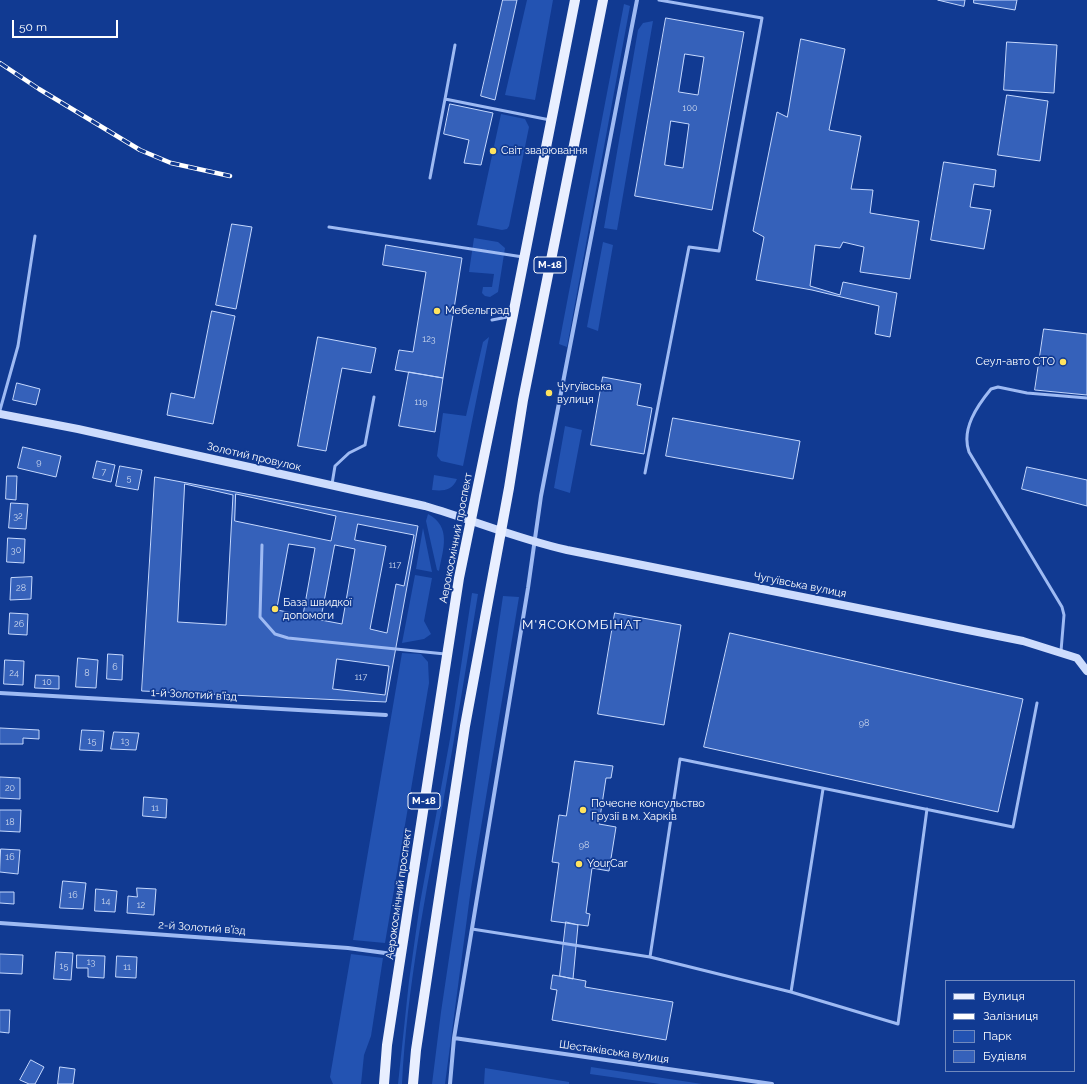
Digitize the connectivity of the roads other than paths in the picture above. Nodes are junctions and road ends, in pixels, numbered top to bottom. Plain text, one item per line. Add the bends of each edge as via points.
1 (575, 0) edge
2 (603, 0) edge
3 (637, 0) edge
4 (659, 0) edge
5 (455, 45) dead end
6 (445, 98) junction
7 (551, 120) junction
8 (430, 178) dead end
9 (329, 227) dead end
10 (35, 236) dead end
11 (525, 257) junction
12 (513, 315) junction
13 (492, 320) dead end
14 (374, 397) dead end
15 (1087, 398) edge
16 (0, 410) edge
17 (0, 414) edge
18 (645, 473) dead end
19 (332, 486) junction
20 (472, 520) junction
21 (501, 532) junction
22 (533, 542) junction
23 (262, 545) dead end
24 (1061, 653) junction
25 (446, 654) junction
26 (1087, 671) edge
27 (0, 693) edge
28 (1037, 703) dead end
29 (386, 716) dead end
30 (823, 789) junction
31 (927, 809) junction
32 (0, 923) edge
33 (472, 929) junction
34 (402, 955) junction
35 (650, 957) junction
36 (791, 992) junction
37 (454, 1038) junction
38 (384, 1084) edge
39 (413, 1084) edge
40 (450, 1084) edge
41 (772, 1084) edge

1 - 7 main road, Аерокосмічний проспект / М-18
2 - 21 main road, М-18 via 523,400
3 - 22 street
4 - 18 lane via 762,18 719,251 689,247
5 - 6 lane
6 - 7 lane
6 - 8 lane
7 - 11 main road, Аерокосмічний проспект / М-18
9 - 11 lane
10 - 16 lane via 18,346
11 - 12 main road, Аерокосмічний проспект / М-18
12 - 13 lane
12 - 20 main road, Аерокосмічний проспект / М-18
14 - 19 lane via 365,445 349,453 335,466
15 - 24 lane via 1027,393 998,387 991,389 972,417 967,437 969,452 1062,608 1064,615
17 - 19 street, Золотий провулок via 85,430
19 - 20 street, Золотий провулок via 425,506
20 - 21 street, Золотий провулок
20 - 25 main road, Аерокосмічний проспект / М-18
21 - 22 street, Чугуївська вулиця
21 - 39 main road, М-18 via 465,726
22 - 24 street, Чугуївська вулиця via 1023,641
22 - 33 street via 528,588
23 - 25 lane via 260,617 274,634 288,638
24 - 26 street, Чугуївська вулиця via 1077,658
25 - 34 main road, Аерокосмічний проспект / М-18
27 - 29 street, 1-й Золотий в’їзд
28 - 31 lane via 1013,827
30 - 31 lane
30 - 35 lane via 680,759
30 - 36 lane
31 - 36 lane via 898,1024
32 - 34 street, 2-й Золотий в’їзд via 348,948
33 - 35 lane
33 - 37 street
34 - 38 main road, Аерокосмічний проспект / М-18 via 387,1045
35 - 36 lane
37 - 40 street
37 - 41 street, Шестаківська вулиця

